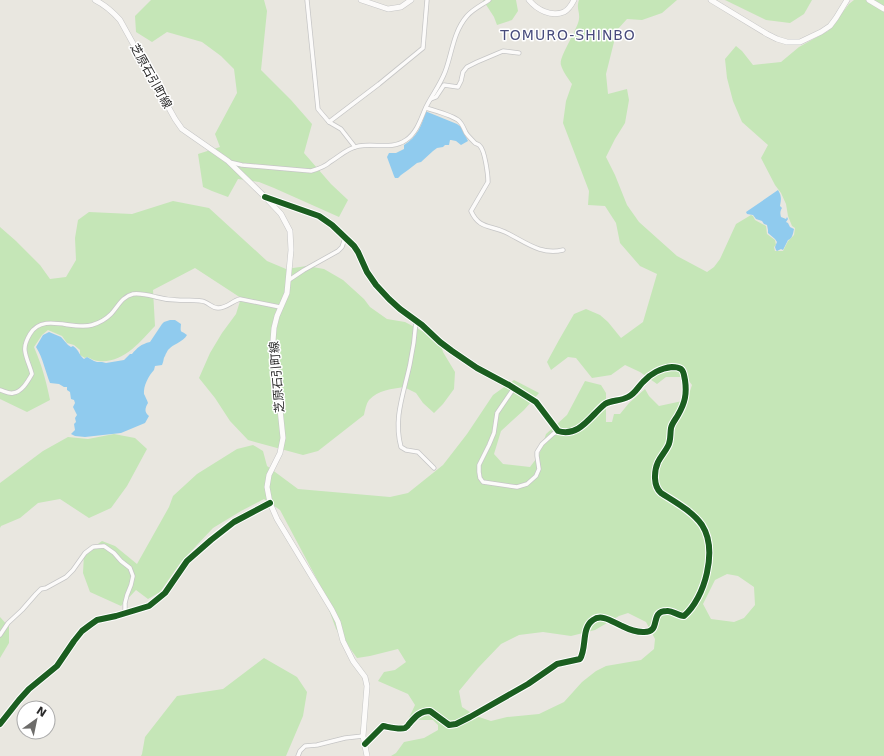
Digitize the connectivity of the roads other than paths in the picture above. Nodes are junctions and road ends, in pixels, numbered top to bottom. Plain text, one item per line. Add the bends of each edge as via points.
1 (95, 0) edge
2 (307, 0) edge
3 (361, 0) edge
4 (411, 0) edge
5 (427, 0) edge
6 (489, 0) edge
7 (529, 0) edge
8 (574, 0) edge
9 (711, 0) edge
10 (847, 0) edge
11 (869, 0) edge
12 (884, 9) edge
13 (519, 53) dead end
14 (430, 100) junction
15 (426, 108) junction
16 (328, 122) junction
17 (355, 147) junction
18 (228, 162) junction
19 (265, 197) junction
20 (345, 238) junction
21 (563, 250) dead end
22 (289, 280) junction
23 (280, 308) junction
24 (416, 321) junction
25 (514, 388) junction
26 (0, 390) edge
27 (558, 432) junction
28 (434, 468) dead end
29 (270, 503) junction
30 (125, 614) junction
31 (0, 636) edge
32 (0, 724) edge
33 (363, 736) junction
34 (365, 744) junction
35 (298, 756) edge
36 (367, 756) edge

1 - 18 main road, 芝原石引町線 via 120,20 182,129
2 - 16 street via 318,108
3 - 4 main road via 388,9 401,7
5 - 16 street via 422,48
6 - 14 street via 467,16 455,39 445,73
7 - 8 main road via 544,12 553,14 564,12
9 - 10 main road via 778,40 800,42 830,26
11 - 12 main road
13 - 14 street via 503,51 467,67 458,87 444,85 436,97
14 - 15 street
15 - 17 street via 411,136 401,144
15 - 21 street via 458,120 473,142 481,146 488,182 471,211 476,220 485,227 505,232 535,248 544,251
16 - 17 street via 341,130
17 - 18 street via 319,169 311,171
18 - 19 main road, 芝原石引町線
19 - 20 street via 319,216
19 - 22 main road, 芝原石引町線 via 281,214 290,231
20 - 22 street via 338,251
20 - 24 street via 358,252 367,272 389,299
22 - 23 main road, 芝原石引町線 via 287,293
23 - 26 street via 240,299 228,306 214,308 204,302 158,298 147,294 131,295 121,300 107,317 91,326 50,323 36,327 27,339 24,350 32,374 18,391 13,393
23 - 29 main road, 芝原石引町線 via 273,341 282,438 280,453 267,486
24 - 25 street via 452,351
24 - 28 street via 398,431 401,447 418,452
25 - 27 street via 536,402
25 - 27 street via 497,413 490,445 479,465 480,478 483,482 517,487 527,484 536,476 539,469 537,452 542,444
27 - 34 street via 569,433 581,427 607,403 628,397 656,372 667,367 681,369 686,390 684,402 671,429 669,445 658,463 655,485 661,493 691,513 706,534 710,547 707,575 696,602 684,616 666,610 659,613 650,632 637,631 606,618 596,618 587,628 583,655 580,659 551,667 528,684 456,724 449,725 430,711 421,712 407,728 400,730 383,726
29 - 30 street via 234,522 211,540 187,561 165,593 149,606
29 - 33 main road, 芝原石引町線 via 332,610 343,641 365,677
30 - 31 street via 124,603 133,576 130,568 104,546 93,547 66,576 36,594 8,623
30 - 32 street via 97,620 82,631 57,666 29,689
33 - 34 main road, 芝原石引町線
33 - 35 street via 305,746
34 - 36 main road, 芝原石引町線

